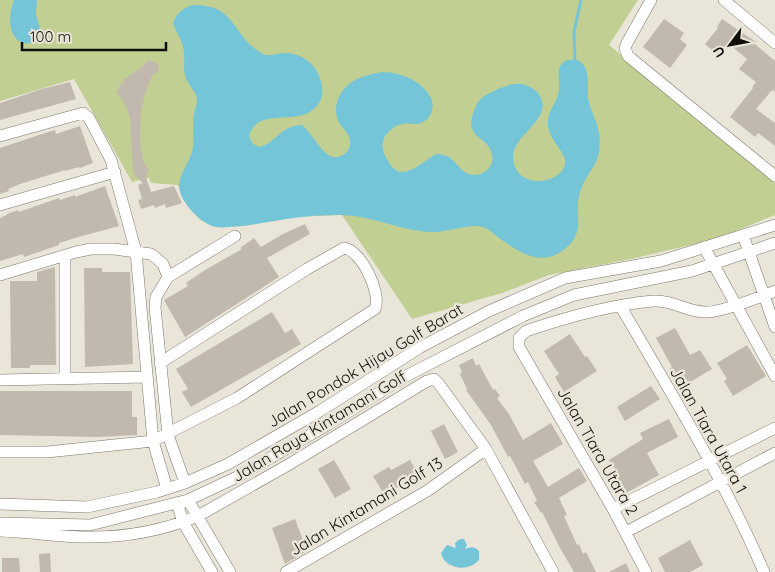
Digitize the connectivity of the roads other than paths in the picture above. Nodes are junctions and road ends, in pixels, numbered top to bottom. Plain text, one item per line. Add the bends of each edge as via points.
1 (651, 0) edge
2 (724, 0) edge
3 (775, 42) edge
4 (0, 136) edge
5 (115, 172) junction
6 (775, 176) edge
7 (0, 205) edge
8 (775, 225) edge
9 (742, 235) junction
10 (235, 236) dead end
11 (775, 243) edge
12 (704, 247) junction
13 (136, 252) junction
14 (749, 252) junction
15 (65, 256) junction
16 (713, 264) junction
17 (0, 276) edge
18 (168, 277) junction
19 (565, 278) junction
20 (775, 291) edge
21 (574, 294) junction
22 (763, 296) junction
23 (736, 305) junction
24 (621, 306) junction
25 (775, 327) edge
26 (160, 363) junction
27 (775, 376) edge
28 (147, 377) junction
29 (65, 378) junction
30 (0, 380) edge
31 (320, 411) junction
32 (329, 424) junction
33 (775, 428) edge
34 (168, 435) junction
35 (153, 442) junction
36 (486, 449) junction
37 (0, 452) edge
38 (775, 453) edge
39 (709, 460) junction
40 (720, 481) junction
41 (185, 483) junction
42 (167, 489) junction
43 (183, 502) junction
44 (0, 504) edge
45 (20, 505) junction
46 (613, 509) junction
47 (198, 516) junction
48 (183, 522) junction
49 (0, 523) edge
50 (19, 523) junction
51 (0, 531) edge
52 (626, 532) junction
53 (212, 572) edge
54 (230, 572) edge
55 (286, 572) edge
56 (552, 572) edge
57 (646, 572) edge
58 (764, 572) edge

1 - 6 street via 626,43 626,52
2 - 3 street
4 - 5 street via 83,113 112,160
5 - 7 street
5 - 13 street
8 - 9 street, Jalan Pondok Hijau Golf Barat
9 - 12 street, Jalan Pondok Hijau Golf Barat
9 - 14 street
10 - 18 street
11 - 14 street, Jalan Pondok Hijau Golf Barat
12 - 16 street
12 - 19 street, Jalan Pondok Hijau Golf Barat via 661,261
13 - 15 street via 91,249
13 - 18 street via 157,257
13 - 28 street
14 - 16 street, Jalan Pondok Hijau Golf Barat
14 - 22 street
15 - 17 street
15 - 29 street
16 - 21 street, Jalan Pondok Hijau Golf Barat
16 - 23 street
18 - 26 street via 154,302
19 - 21 street
19 - 31 street, Jalan Pondok Hijau Golf Barat via 489,311 419,348
20 - 22 street
21 - 32 street, Jalan Pondok Hijau Golf Barat via 480,337 399,380
22 - 23 street
22 - 25 street
23 - 24 street via 706,313 670,301
23 - 27 street
24 - 39 street, Jalan Tiara Utara 1
24 - 46 street, Jalan Tiara Utara 2 via 588,311 526,331 518,338 519,347
26 - 34 street
26 - 34 street via 344,248 364,265 377,301 375,309 236,398
28 - 29 street
28 - 35 street
29 - 30 street
31 - 32 street
31 - 41 street, Jalan Pondok Hijau Golf Barat via 228,464
32 - 43 street, Jalan Pondok Hijau Golf Barat via 237,477
33 - 39 street
34 - 35 street
34 - 41 street
35 - 37 street via 47,452
35 - 42 street
36 - 47 street, Jalan Raya Kintamani Golf via 434,379
36 - 55 street, Jalan Kintamani Golf 13 via 427,491
36 - 56 street, Jalan Raya Kintamani Golf
38 - 40 street
39 - 40 street, Jalan Tiara Utara 1
39 - 46 street
40 - 52 street
40 - 58 street, Jalan Tiara Utara 1
41 - 42 street, Jalan Pondok Hijau Golf Barat
42 - 45 street, Jalan Pondok Hijau Golf Barat via 88,507
43 - 47 street
43 - 48 street
43 - 50 street, Jalan Pondok Hijau Golf Barat via 90,525
44 - 45 street, Jalan Pondok Hijau Golf Barat
45 - 50 street
46 - 52 street, Jalan Tiara Utara 2
47 - 48 street, Jalan Raya Kintamani Golf
47 - 54 street
48 - 51 street, Jalan Raya Kintamani Golf via 135,533 82,537
48 - 53 street
49 - 50 street, Jalan Pondok Hijau Golf Barat
52 - 57 street, Jalan Tiara Utara 2

